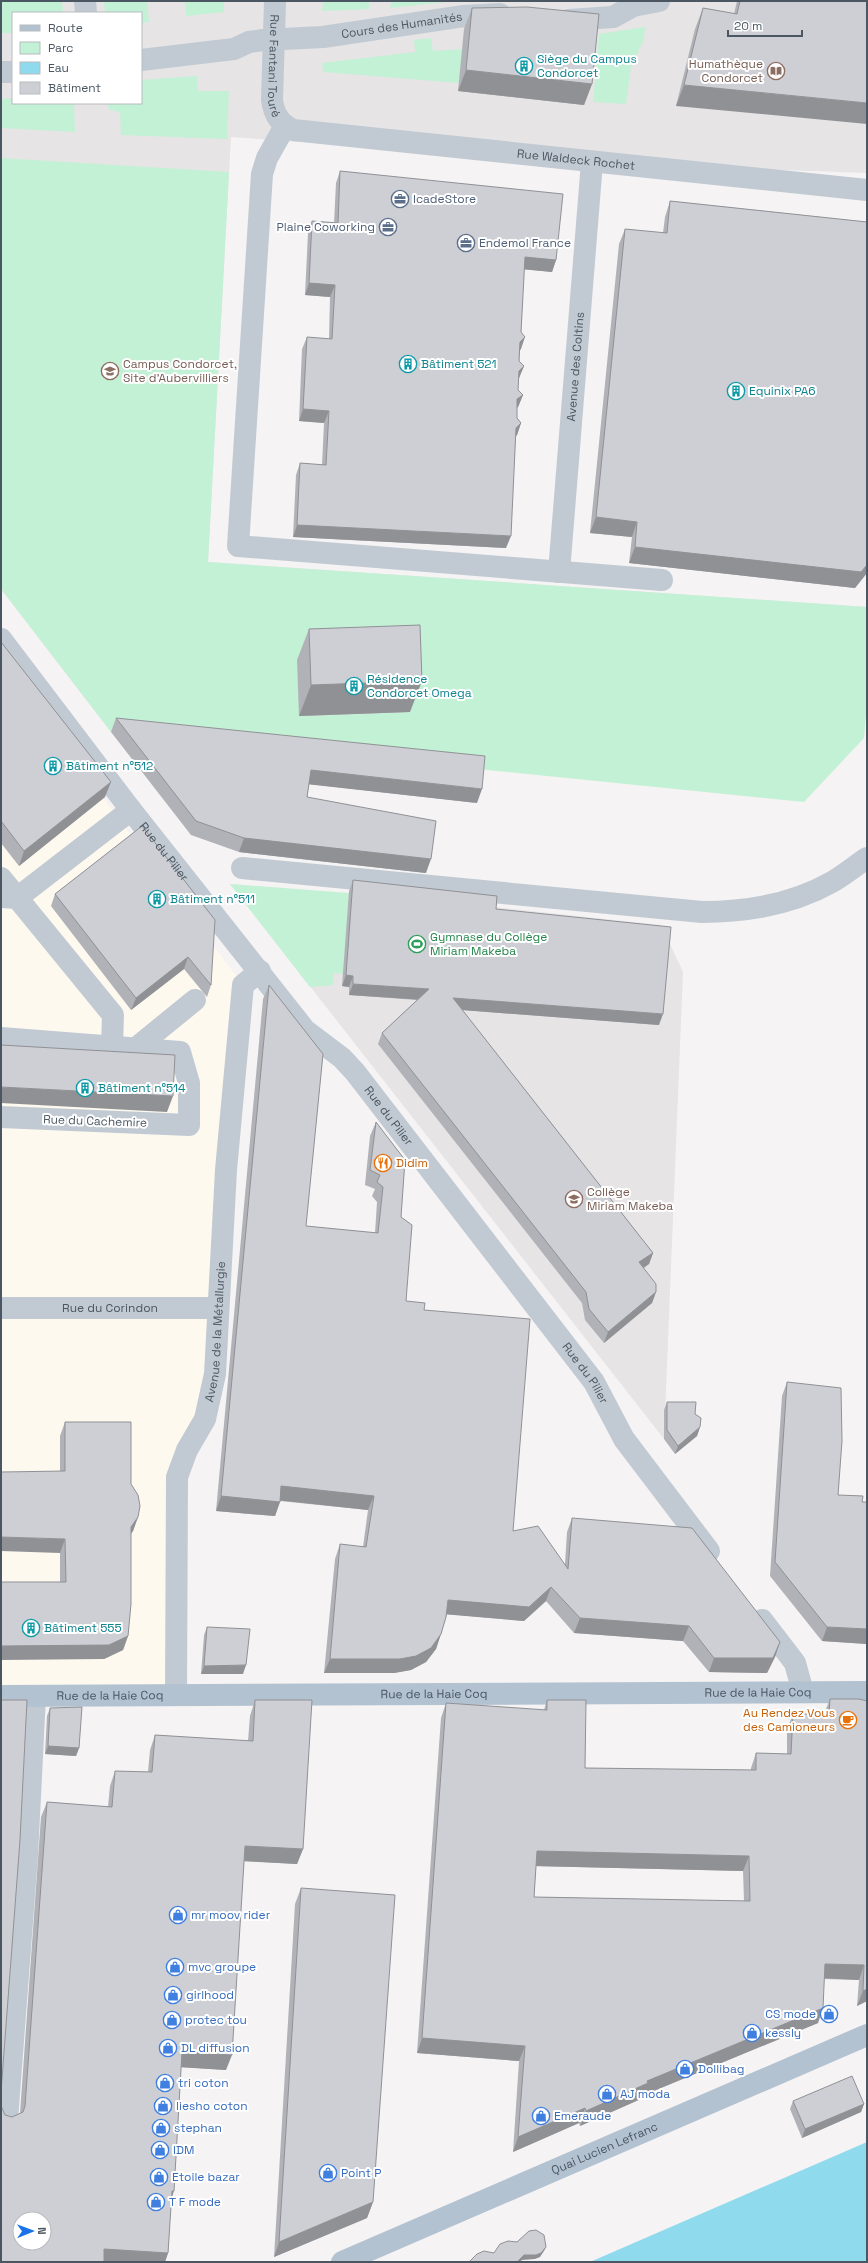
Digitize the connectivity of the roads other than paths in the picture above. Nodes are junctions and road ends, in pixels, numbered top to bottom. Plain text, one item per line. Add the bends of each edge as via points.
1 (85, 1) edge
2 (275, 1) edge
3 (659, 1) edge
4 (86, 12) edge
5 (517, 13) edge
6 (548, 14) edge
7 (274, 40) junction
8 (142, 60) edge
9 (1, 72) edge
10 (12, 72) edge
11 (285, 126) junction
12 (592, 162) junction
13 (867, 190) edge
14 (559, 572) junction
15 (662, 580) dead end
16 (1, 639) edge
17 (131, 810) junction
18 (867, 858) edge
19 (242, 868) dead end
20 (1, 878) edge
21 (9, 897) edge
22 (260, 971) junction
23 (194, 1000) dead end
24 (1, 1038) edge
25 (112, 1046) junction
26 (136, 1048) junction
27 (1, 1117) edge
28 (1, 1308) edge
29 (218, 1308) junction
30 (719, 1564) edge
31 (748, 1601) edge
32 (803, 1692) junction
33 (867, 1692) edge
34 (176, 1694) junction
35 (1, 1696) edge
36 (34, 1696) junction
37 (867, 2035) edge
38 (7, 2120) edge
39 (342, 2262) edge

1 - 4 street
2 - 7 street, Rue Fantani Touré
3 - 6 street via 633,6 613,17 562,20
5 - 7 street, Cours des Humanités via 464,16 322,37
7 - 8 street, Cours des Humanités via 249,42 234,49
7 - 11 street, Rue Fantani Touré via 272,100 278,120
9 - 10 street
11 - 12 street, Rue Waldeck Rochet via 293,130
11 - 14 street via 267,158 262,174 238,546
12 - 13 street, Rue Waldeck Rochet
12 - 14 street, Avenue des Coltins
14 - 15 street
16 - 17 street, Rue du Pilier
17 - 21 street
17 - 22 street, Rue du Pilier
18 - 19 street via 831,882 801,896 734,912 702,912
20 - 21 street
21 - 25 street via 113,1015
22 - 29 street, Avenue de la Métallurgie via 243,985 226,1170
22 - 30 street, Rue du Pilier via 305,1030 342,1058 360,1078 594,1382 624,1439
23 - 26 street
24 - 25 street
25 - 26 street
26 - 27 street, Rue du Cachemire via 180,1052 189,1083 189,1125
28 - 29 street, Rue du Corindon
29 - 34 street, Avenue de la Métallurgie via 215,1374 205,1419 187,1450 177,1477
31 - 32 street via 795,1663
32 - 33 main road, Rue de la Haie Coq
32 - 34 main road, Rue de la Haie Coq
34 - 36 main road, Rue de la Haie Coq
35 - 36 main road, Rue de la Haie Coq
36 - 38 street via 27,1856
37 - 39 main road, Quai Lucien Lefranc

